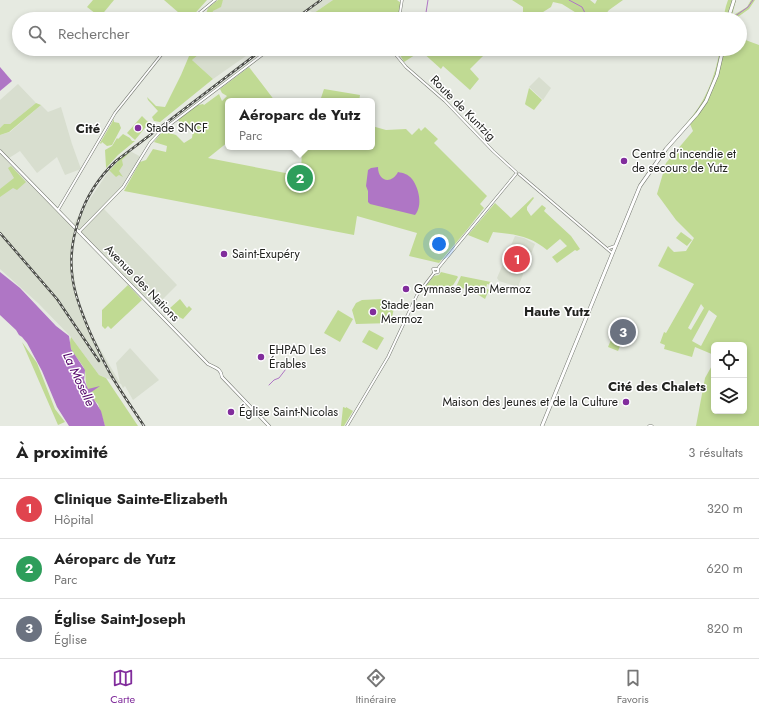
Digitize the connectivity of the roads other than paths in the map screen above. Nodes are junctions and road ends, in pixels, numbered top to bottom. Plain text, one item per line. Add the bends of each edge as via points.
1 (215, 0) edge
2 (402, 0) edge
3 (734, 0) edge
4 (200, 12) edge
5 (400, 12) edge
6 (730, 12) edge
7 (160, 56) edge
8 (261, 56) edge
9 (398, 56) edge
10 (721, 56) edge
11 (0, 151) edge
12 (517, 173) junction
13 (58, 210) junction
14 (79, 232) junction
15 (616, 246) junction
16 (607, 247) junction
17 (613, 252) junction
18 (269, 426) edge
19 (347, 426) edge
20 (542, 426) edge

1 - 4 street
2 - 5 street
3 - 6 main road
7 - 13 street via 115,113
8 - 14 street via 160,132 150,143 123,187
9 - 12 street, Route de Kuntzig via 406,67 445,101
10 - 15 main road via 706,101 666,149 640,186
11 - 13 main road, Avenue des Nations
12 - 16 street, Route de Kuntzig
12 - 19 street via 417,295 388,357
13 - 14 main road, Avenue des Nations
14 - 18 main road, Avenue des Nations via 208,364 220,370 222,377
15 - 16 street
15 - 17 main road
16 - 17 street, Route de Kuntzig
17 - 20 main road

